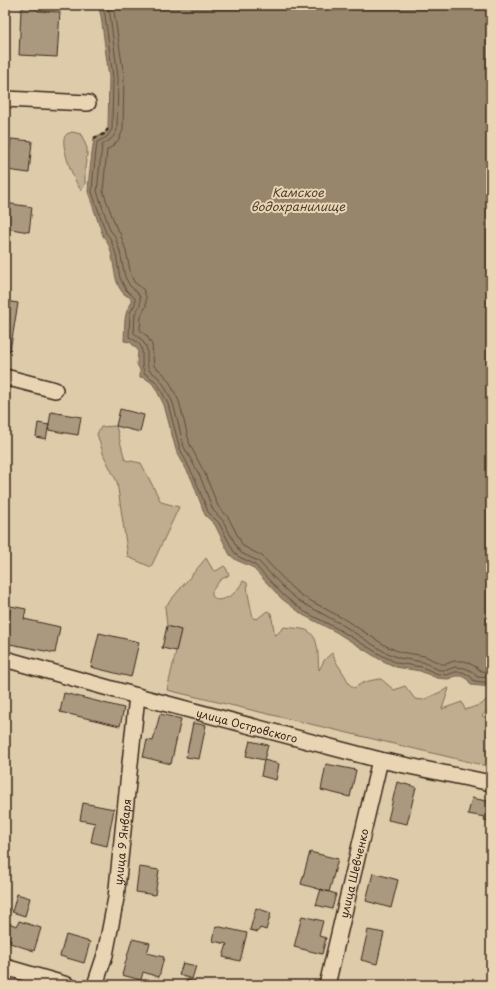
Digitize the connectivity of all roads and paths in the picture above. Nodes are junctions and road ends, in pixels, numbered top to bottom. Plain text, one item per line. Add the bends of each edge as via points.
1 (5, 99) edge
2 (88, 102) dead end
3 (108, 129) dead end
4 (94, 138) dead end
5 (5, 377) edge
6 (55, 390) dead end
7 (5, 659) edge
8 (137, 696) junction
9 (380, 760) junction
10 (491, 783) edge
11 (5, 967) edge
12 (67, 985) edge
13 (95, 985) edge
14 (327, 985) edge

1 - 2 street
3 - 4 path via 104,134
5 - 6 street
7 - 8 street, улица Островского
8 - 9 street, улица Островского
8 - 13 street, улица 9 Января via 116,898 110,934
9 - 10 street, улица Островского
9 - 14 street, улица Шевченко
11 - 12 street

